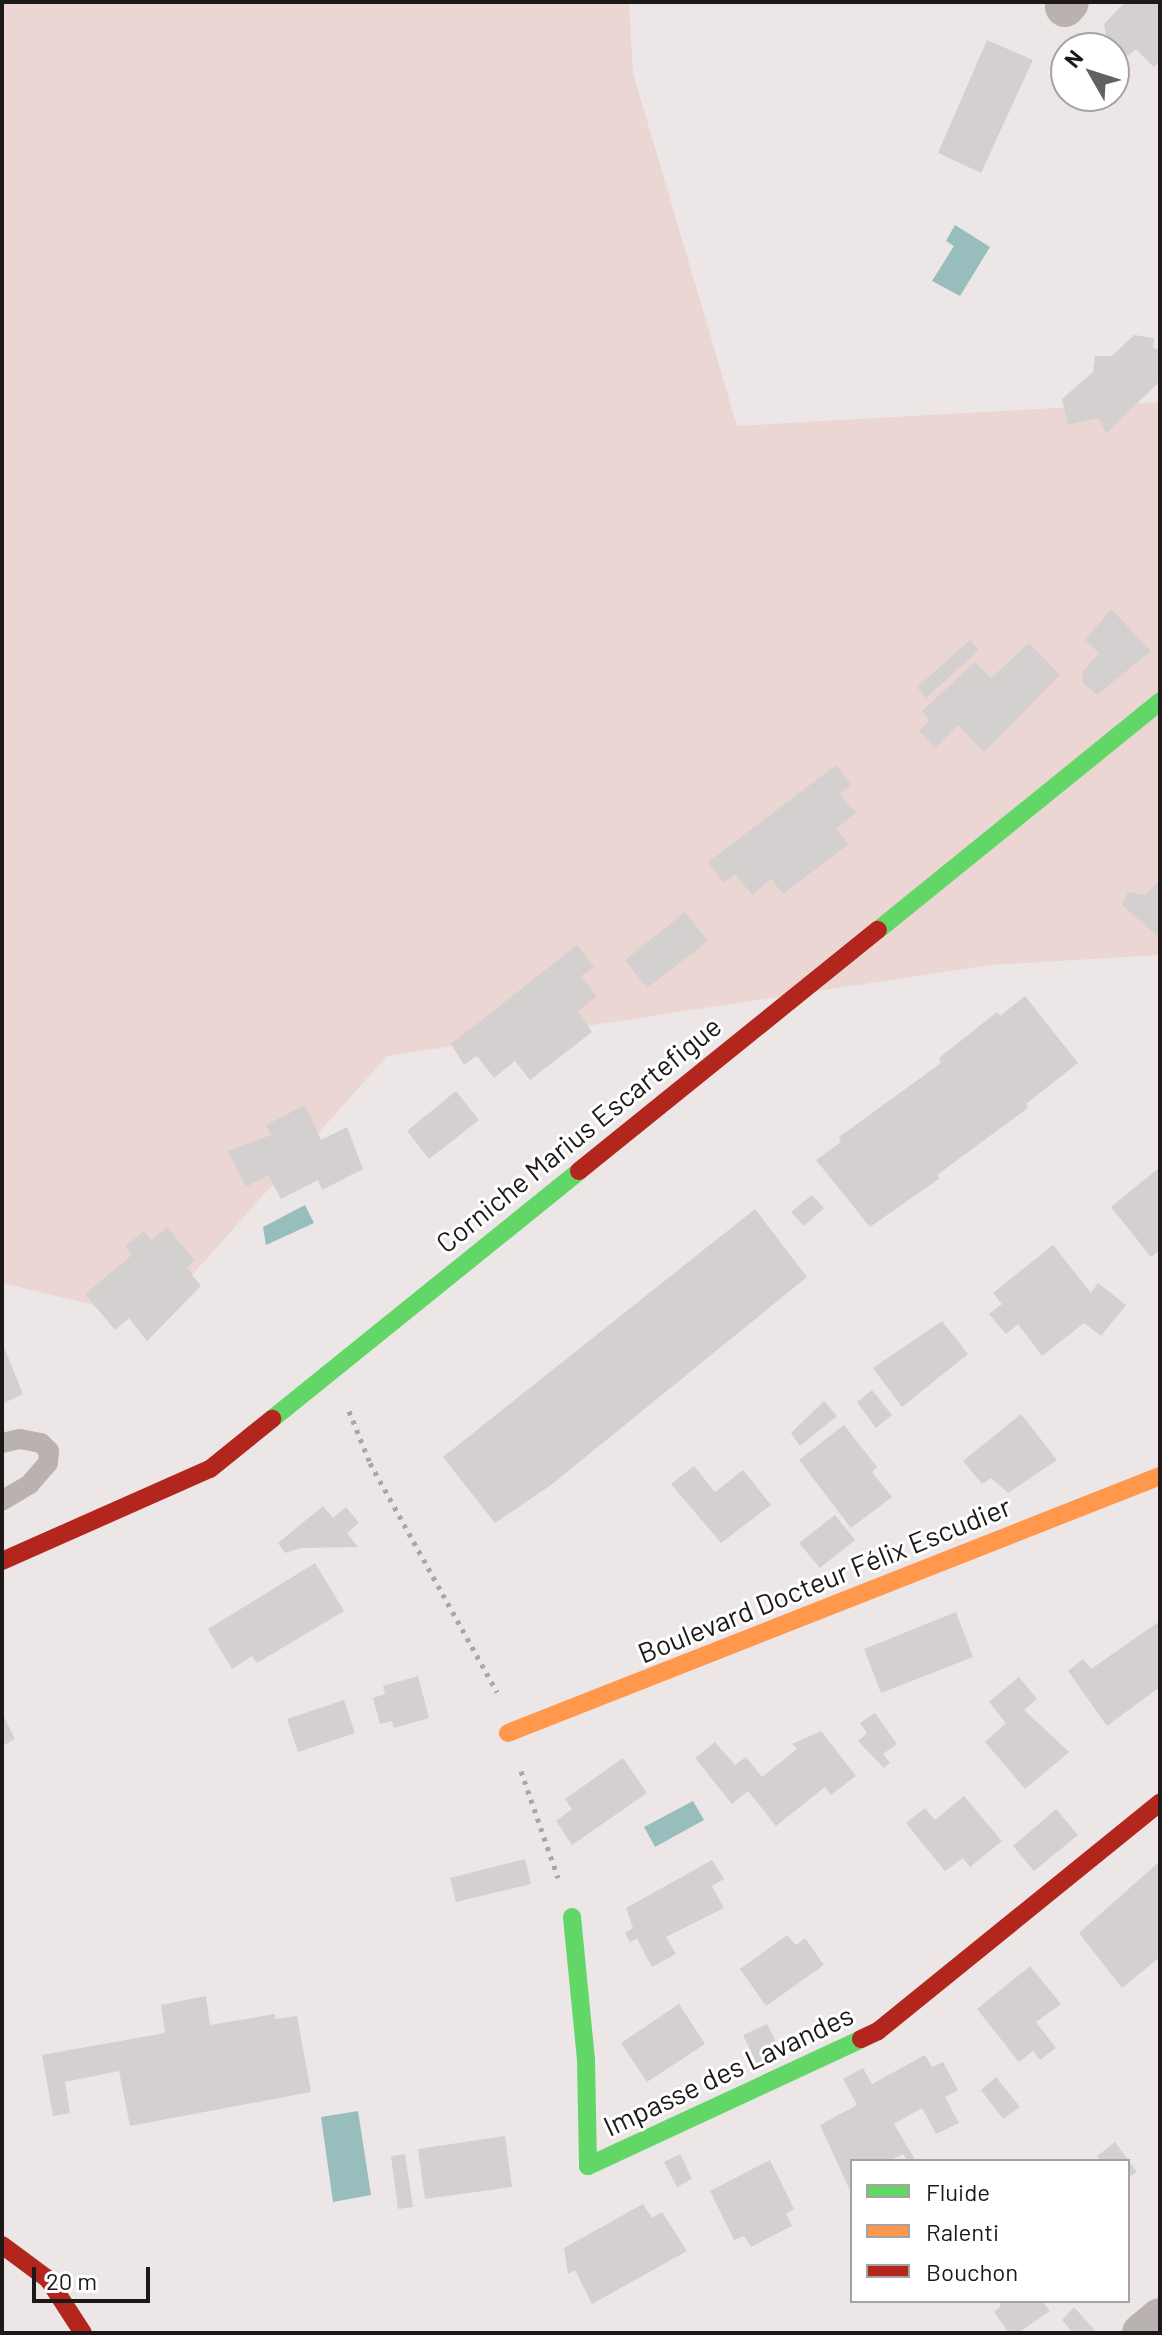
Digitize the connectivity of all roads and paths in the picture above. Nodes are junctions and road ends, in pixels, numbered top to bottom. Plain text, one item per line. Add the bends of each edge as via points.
1 (1160, 702) edge
2 (321, 1376) junction
3 (2, 1443) edge
4 (1160, 1476) edge
5 (2, 1501) edge
6 (2, 1561) edge
7 (508, 1733) junction
8 (1160, 1803) edge
9 (572, 1917) joint
10 (2, 2245) edge
11 (1160, 2318) edge
12 (83, 2333) edge
13 (1142, 2333) edge

1 - 2 street, Corniche Marius Escartefigue
2 - 6 street, Corniche Marius Escartefigue via 210,1469
2 - 7 path via 349,1411 370,1463 494,1681
3 - 5 lane via 20,1439 41,1443 49,1451 48,1463 30,1484
4 - 7 street, Boulevard Docteur Félix Escudier
7 - 9 path
8 - 9 street, Impasse des Lavandes via 878,2031 588,2166 586,2060
10 - 12 street via 48,2279
11 - 13 street

